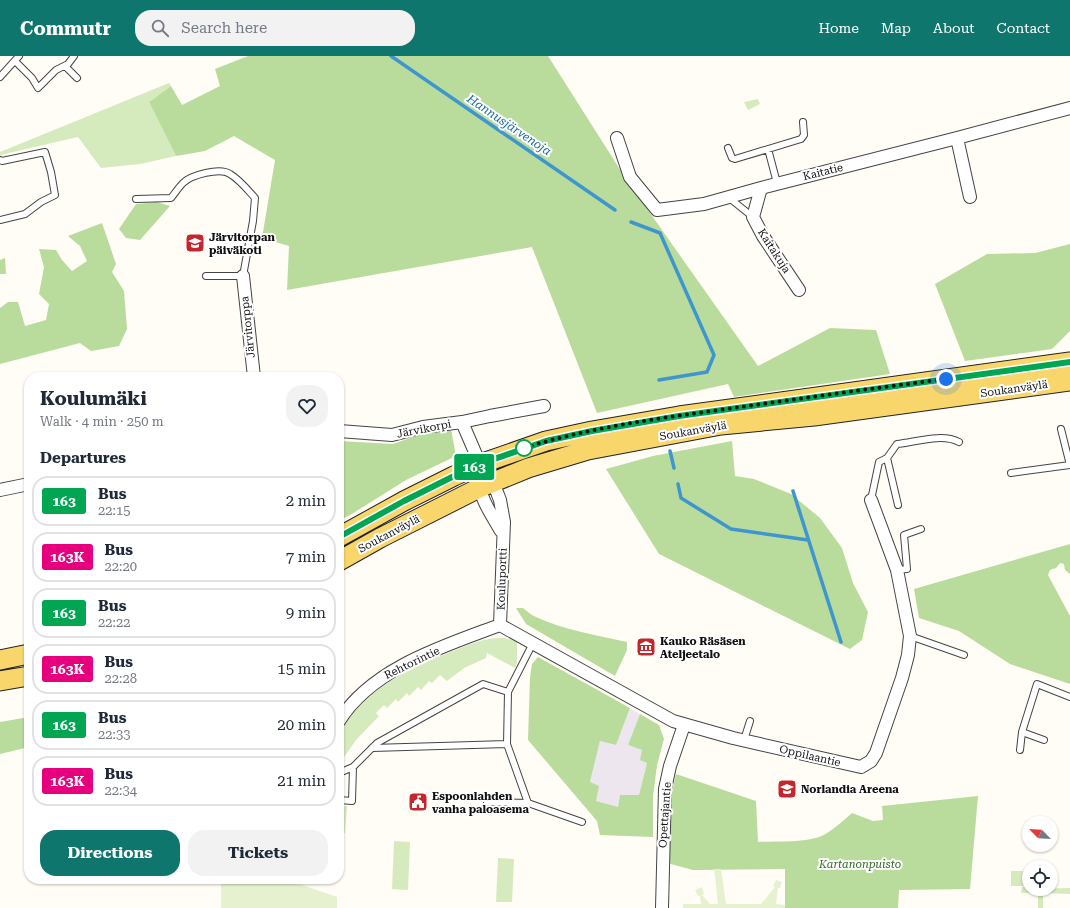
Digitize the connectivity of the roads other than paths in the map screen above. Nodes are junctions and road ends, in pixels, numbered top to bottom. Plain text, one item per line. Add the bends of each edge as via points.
1 (74, 56) edge
2 (17, 58) edge
3 (65, 66) junction
4 (0, 76) edge
5 (77, 78) dead end
6 (1070, 108) edge
7 (803, 122) dead end
8 (617, 138) dead end
9 (957, 138) junction
10 (728, 148) dead end
11 (768, 150) junction
12 (0, 160) edge
13 (777, 184) junction
14 (761, 188) junction
15 (728, 197) junction
16 (970, 197) dead end
17 (136, 199) dead end
18 (753, 217) junction
19 (0, 220) edge
20 (206, 276) dead end
21 (243, 276) junction
22 (799, 290) dead end
23 (1070, 362) edge
24 (253, 372) edge
25 (1070, 381) edge
26 (544, 406) dead end
27 (462, 422) junction
28 (1061, 429) dead end
29 (344, 432) edge
30 (958, 442) dead end
31 (887, 458) junction
32 (480, 464) junction
33 (1070, 465) edge
34 (1011, 473) dead end
35 (24, 485) edge
36 (486, 485) junction
37 (0, 490) edge
38 (871, 500) joint
39 (898, 505) dead end
40 (921, 529) dead end
41 (344, 534) edge
42 (344, 558) edge
43 (897, 570) junction
44 (500, 625) junction
45 (910, 636) junction
46 (533, 643) junction
47 (24, 655) edge
48 (964, 655) dead end
49 (0, 660) edge
50 (24, 677) edge
51 (0, 681) edge
52 (508, 692) junction
53 (1070, 697) edge
54 (344, 715) edge
55 (750, 722) dead end
56 (684, 724) junction
57 (1022, 732) junction
58 (744, 740) junction
59 (1044, 740) dead end
60 (507, 744) junction
61 (372, 748) junction
62 (1020, 750) dead end
63 (353, 767) junction
64 (344, 771) edge
65 (344, 800) edge
66 (487, 802) dead end
67 (528, 803) junction
68 (582, 822) dead end
69 (662, 908) edge

1 - 3 lane
2 - 3 lane via 38,88 56,70
2 - 4 lane
3 - 5 lane
6 - 9 street, Kaitatie
7 - 11 lane via 804,135 801,139
8 - 15 street, Kaitatie via 630,177 657,210 704,204
9 - 13 street, Kaitatie
9 - 16 street
10 - 11 lane via 733,159
11 - 13 lane
12 - 19 lane via 45,152 56,195 25,214
13 - 14 street, Kaitatie
14 - 15 street, Kaitatie
14 - 18 street, Kaitakuja
15 - 18 lane
17 - 21 lane via 171,198 184,182 203,173 229,173 255,198
18 - 22 street, Kaitakuja
20 - 21 lane
21 - 24 street, Järvitorppa
23 - 32 main road, Soukanväylä via 599,429 546,441
25 - 36 main road, Soukanväylä via 852,411 721,425 588,450
26 - 27 street, Järvikorpi
27 - 29 street, Järvikorpi via 423,427 392,435
27 - 32 street, Järvikorpi
28 - 33 lane
30 - 31 lane via 952,438 943,438 898,444
31 - 38 lane via 879,462
31 - 39 lane
32 - 36 street, Kouluportti
32 - 41 main road, Soukanväylä
33 - 34 lane
35 - 37 street
36 - 42 main road, Soukanväylä
36 - 44 street, Kouluportti via 487,506 503,533
38 - 43 street, Oppilaantie
40 - 43 lane via 904,535 906,569
43 - 45 street, Oppilaantie
44 - 46 street, Oppilaantie
44 - 54 street, Rehtorintie via 391,671 364,692
45 - 48 lane
45 - 58 street, Oppilaantie via 902,678 871,761 861,767
46 - 52 lane
46 - 56 street, Oppilaantie via 648,708
47 - 49 main road
50 - 51 main road
52 - 60 lane
52 - 61 lane via 483,684
53 - 57 lane via 1037,684
55 - 58 lane
56 - 58 street, Oppilaantie
56 - 69 street, Opettajantie via 665,789
57 - 59 lane
57 - 62 lane
60 - 61 lane
60 - 67 lane
61 - 63 lane
63 - 64 lane
63 - 65 lane via 352,800
66 - 67 lane
67 - 68 lane

